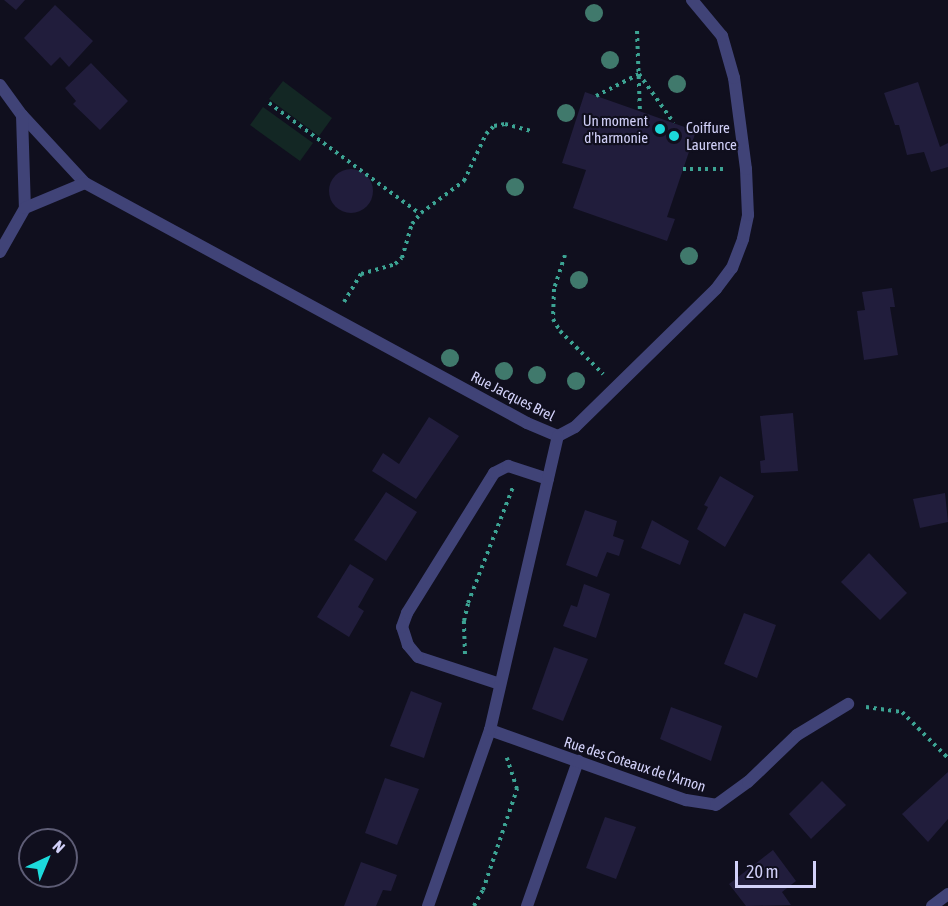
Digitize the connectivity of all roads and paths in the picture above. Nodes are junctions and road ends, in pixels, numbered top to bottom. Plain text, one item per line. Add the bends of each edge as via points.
1 (692, 0) edge
2 (637, 31) dead end
3 (639, 74) junction
4 (0, 85) edge
5 (596, 96) dead end
6 (269, 103) dead end
7 (640, 111) dead end
8 (22, 116) junction
9 (674, 123) dead end
10 (532, 131) dead end
11 (683, 169) dead end
12 (746, 169) junction
13 (85, 183) junction
14 (25, 208) junction
15 (420, 214) junction
16 (0, 252) edge
17 (565, 255) dead end
18 (343, 321) junction
19 (615, 386) junction
20 (558, 436) junction
21 (520, 470) junction
22 (548, 479) junction
23 (466, 673) junction
24 (500, 684) junction
25 (848, 704) joint
26 (490, 730) junction
27 (511, 737) junction
28 (948, 758) edge
29 (578, 761) junction
30 (948, 894) edge
31 (428, 906) edge
32 (474, 906) edge
33 (527, 906) edge
34 (932, 906) edge

1 - 12 street, Rue Jacques Brel via 722,36 734,78
2 - 3 path
3 - 5 path
3 - 7 path
3 - 9 path
4 - 8 street, Rue Jacques Brel
6 - 15 path
8 - 13 street, Rue Jacques Brel
8 - 14 street
10 - 15 path via 505,123 494,126 486,134 464,181
11 - 12 path
12 - 19 street, Rue Jacques Brel via 748,215 732,268 716,289
13 - 14 street
13 - 18 street, Rue Jacques Brel
14 - 16 street
15 - 18 path via 412,224 402,258 389,267 370,268 352,285 345,296
17 - 19 path via 554,289 553,319 560,331
18 - 20 street, Rue Jacques Brel via 527,423
19 - 20 street, Rue Jacques Brel via 575,427
20 - 22 street
21 - 22 street
21 - 23 path via 468,603 464,621
21 - 23 street via 507,466 494,473 402,627 408,645 418,657
22 - 24 street
23 - 24 street
24 - 26 street
25 - 28 path via 902,712
25 - 29 street, Rue des Coteaux de l'Arnon via 797,735 748,782 716,805 686,800
26 - 27 street, Rue des Coteaux de l'Arnon
26 - 31 street
27 - 29 street, Rue des Coteaux de l'Arnon
27 - 32 path via 506,755 517,789
29 - 33 street
30 - 34 street

